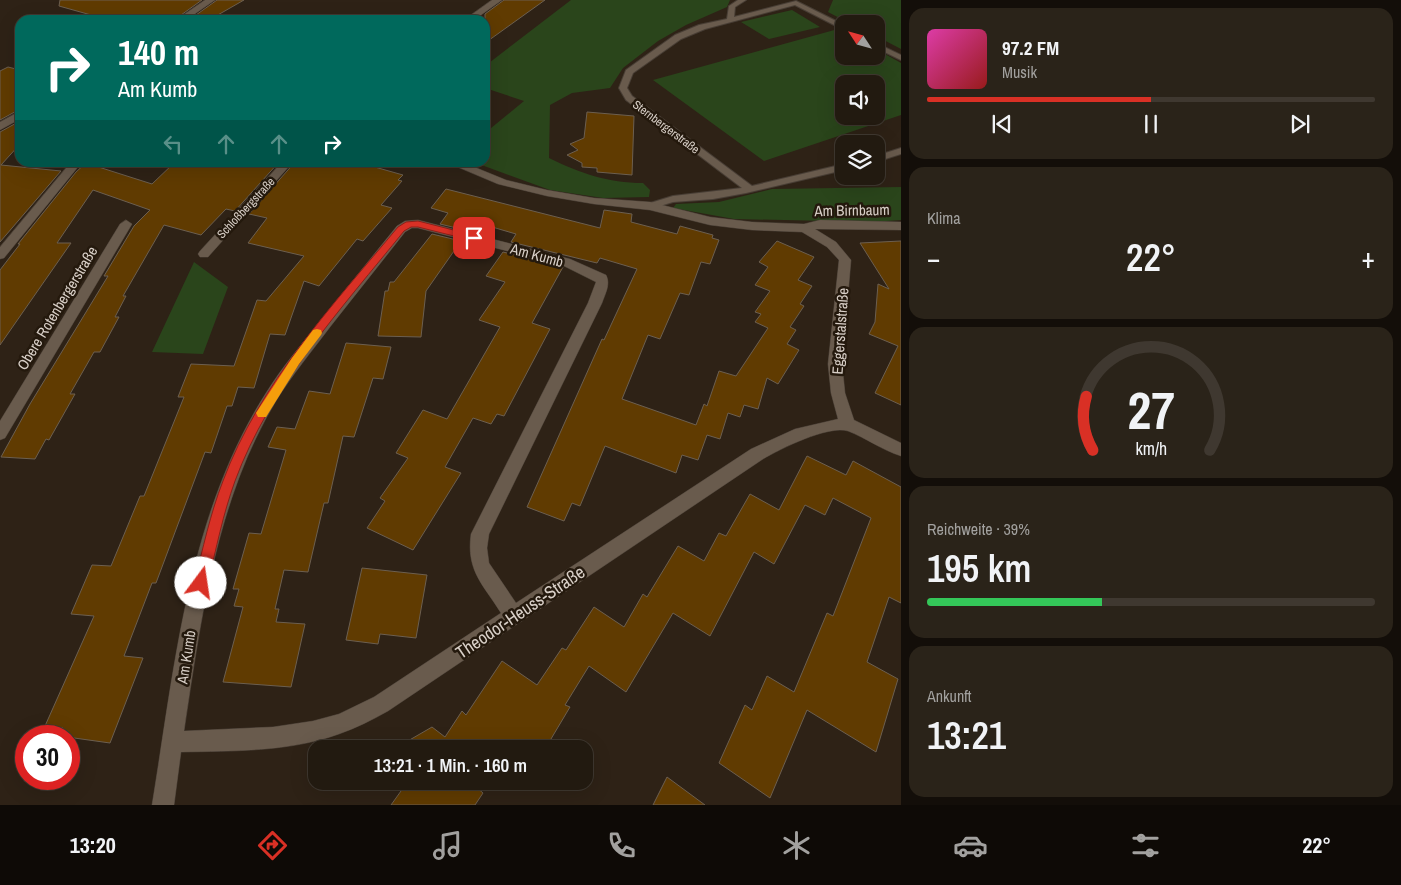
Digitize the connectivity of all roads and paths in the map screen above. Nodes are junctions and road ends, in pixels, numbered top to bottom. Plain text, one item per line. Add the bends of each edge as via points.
1 (211, 0) edge
2 (498, 0) edge
3 (743, 0) edge
4 (772, 0) edge
5 (784, 6) junction
6 (188, 15) edge
7 (476, 15) edge
8 (730, 19) junction
9 (835, 23) edge
10 (885, 50) edge
11 (901, 58) edge
12 (15, 117) edge
13 (1, 126) edge
14 (901, 151) edge
15 (885, 156) edge
16 (73, 167) edge
17 (283, 167) edge
18 (464, 167) edge
19 (835, 169) edge
20 (749, 189) junction
21 (650, 206) junction
22 (126, 224) dead end
23 (901, 226) edge
24 (804, 228) junction
25 (204, 254) dead end
26 (0, 255) edge
27 (847, 424) junction
28 (0, 434) edge
29 (901, 450) edge
30 (514, 616) junction
31 (173, 742) junction
32 (163, 805) edge

1 - 6 street
2 - 7 street
3 - 8 lane via 732,6
4 - 5 lane
5 - 8 lane, Sternbergerstraße
5 - 9 lane, Sternbergerstraße via 796,3
8 - 20 lane, Sternbergerstraße via 678,37 629,72 623,88 629,98
10 - 11 lane
12 - 13 street
14 - 15 lane
16 - 26 street
17 - 25 street, Schloßbergstraße
18 - 21 street via 502,182 547,193
19 - 20 lane
20 - 21 lane via 662,200
21 - 24 street via 710,221
22 - 28 street, Obere Rotenbergerstraße
23 - 24 street, Am Birnbaum via 829,224
24 - 27 street, Eggerstalstraße via 827,239 845,260 834,364
27 - 29 street
27 - 30 street, Theodor-Heuss-Straße via 811,430 771,446
30 - 31 street, Theodor-Heuss-Straße via 381,704 334,726 252,740
30 - 31 street, Am Kumb via 480,564 480,534 595,303 601,278 566,262 409,224 382,252 296,361 271,397 229,480 192,621
31 - 32 street

